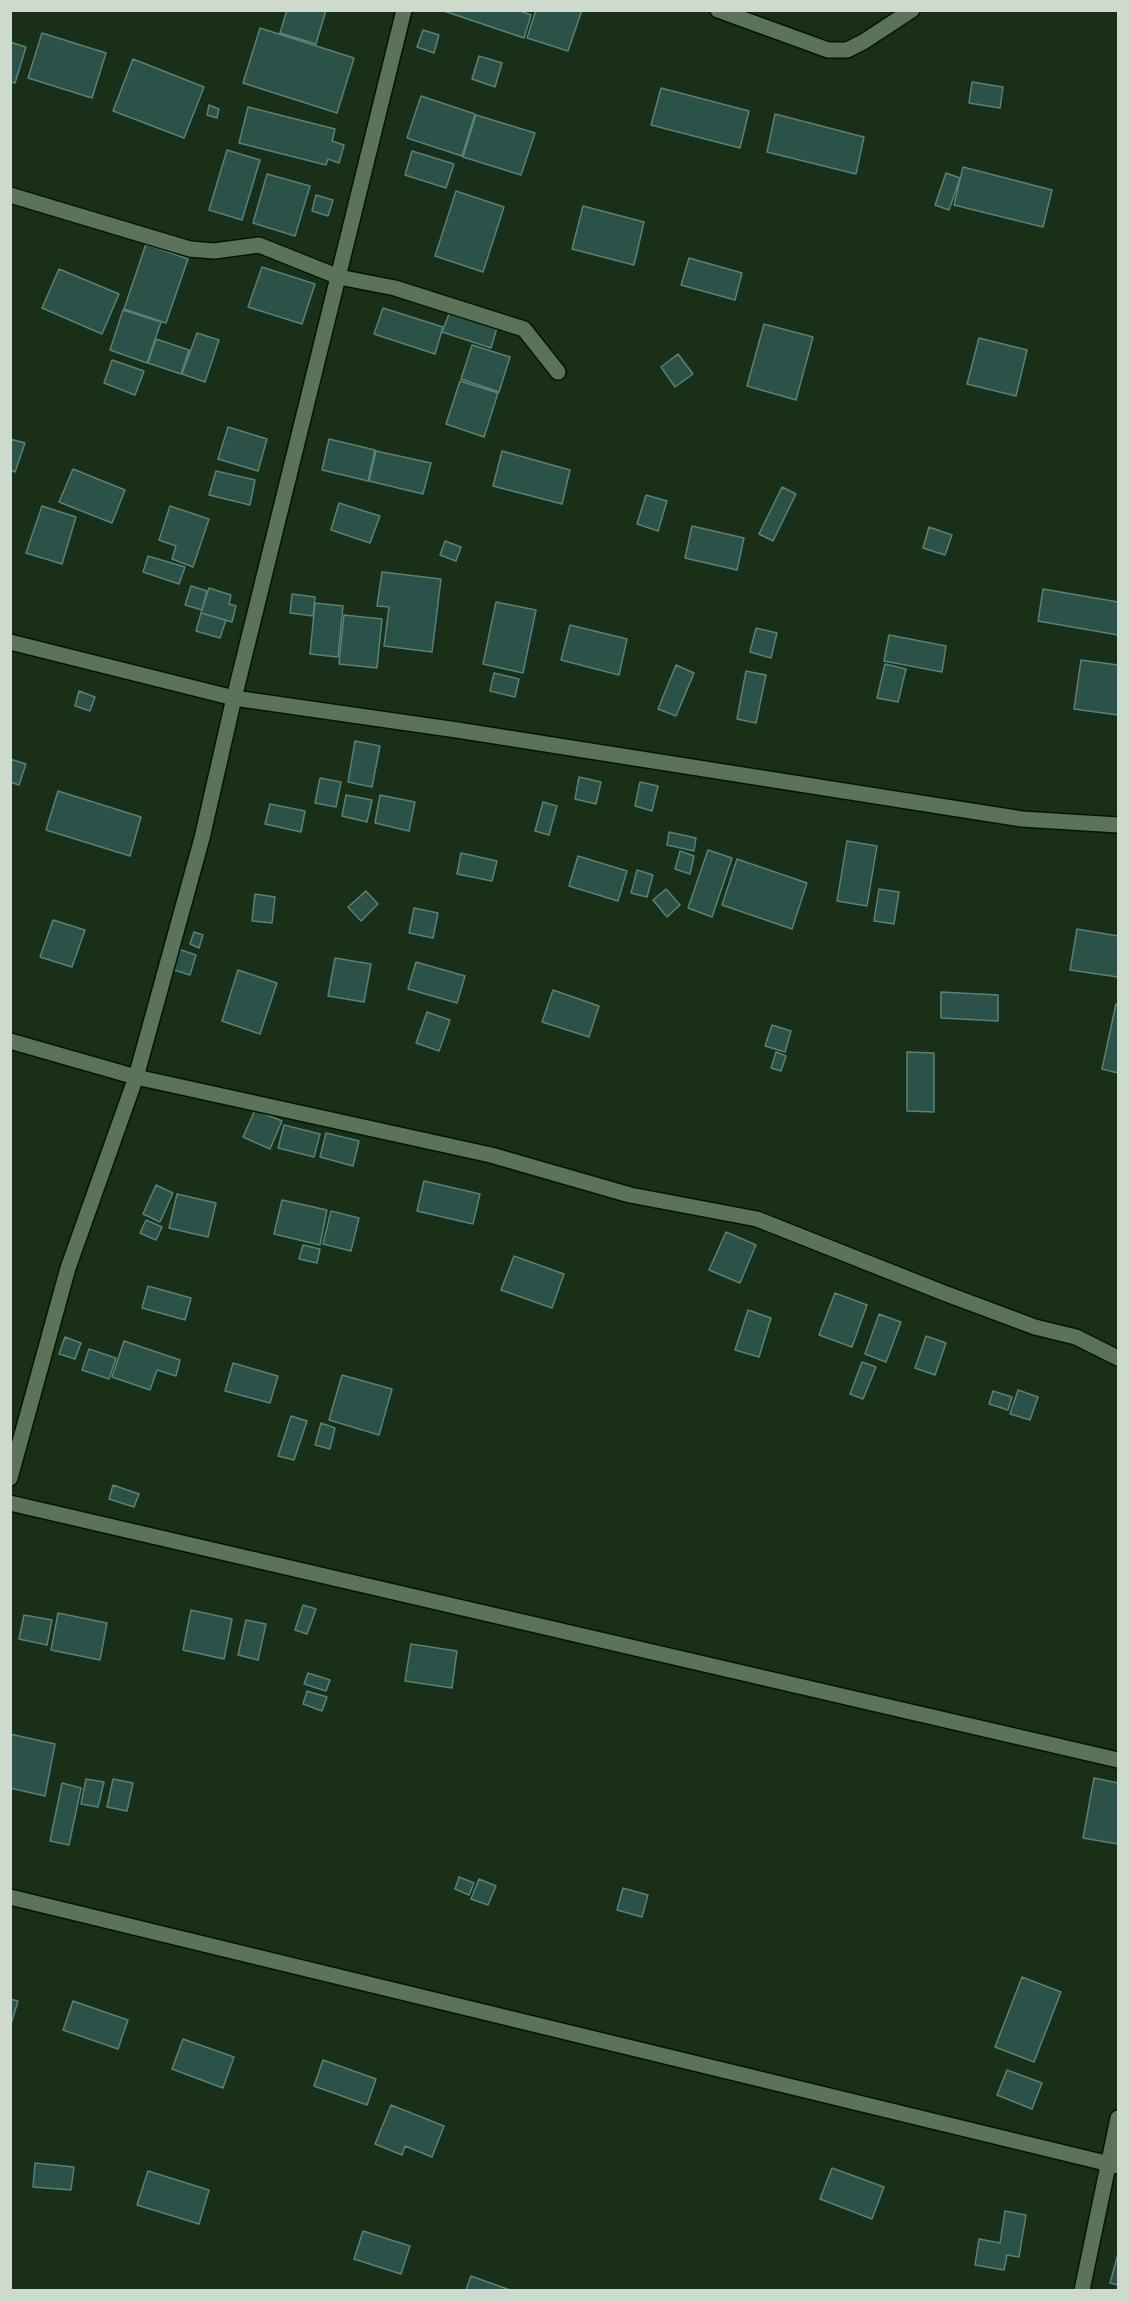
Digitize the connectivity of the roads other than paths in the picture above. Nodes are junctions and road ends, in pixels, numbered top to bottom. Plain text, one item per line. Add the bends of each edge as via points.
1 (404, 10) edge
2 (718, 10) edge
3 (912, 10) edge
4 (10, 195) edge
5 (339, 277) junction
6 (558, 372) dead end
7 (10, 642) edge
8 (234, 698) junction
9 (1119, 825) edge
10 (10, 1041) edge
11 (136, 1077) junction
12 (1119, 1358) edge
13 (12, 1469) edge
14 (10, 1503) edge
15 (1119, 1760) edge
16 (10, 1897) edge
17 (1119, 2118) edge
18 (1113, 2164) edge
19 (1082, 2290) edge

1 - 5 street
2 - 3 street via 828,50 847,50
4 - 5 street via 190,249 214,251 259,245
5 - 6 street via 395,288 524,328
5 - 8 street
7 - 8 street
8 - 9 street via 1022,819
8 - 11 street via 202,838
10 - 11 street
11 - 12 street via 491,1155 630,1195 757,1219 1035,1327 1076,1337
11 - 13 street via 68,1268
14 - 15 street
16 - 18 street
17 - 18 street
18 - 19 street

